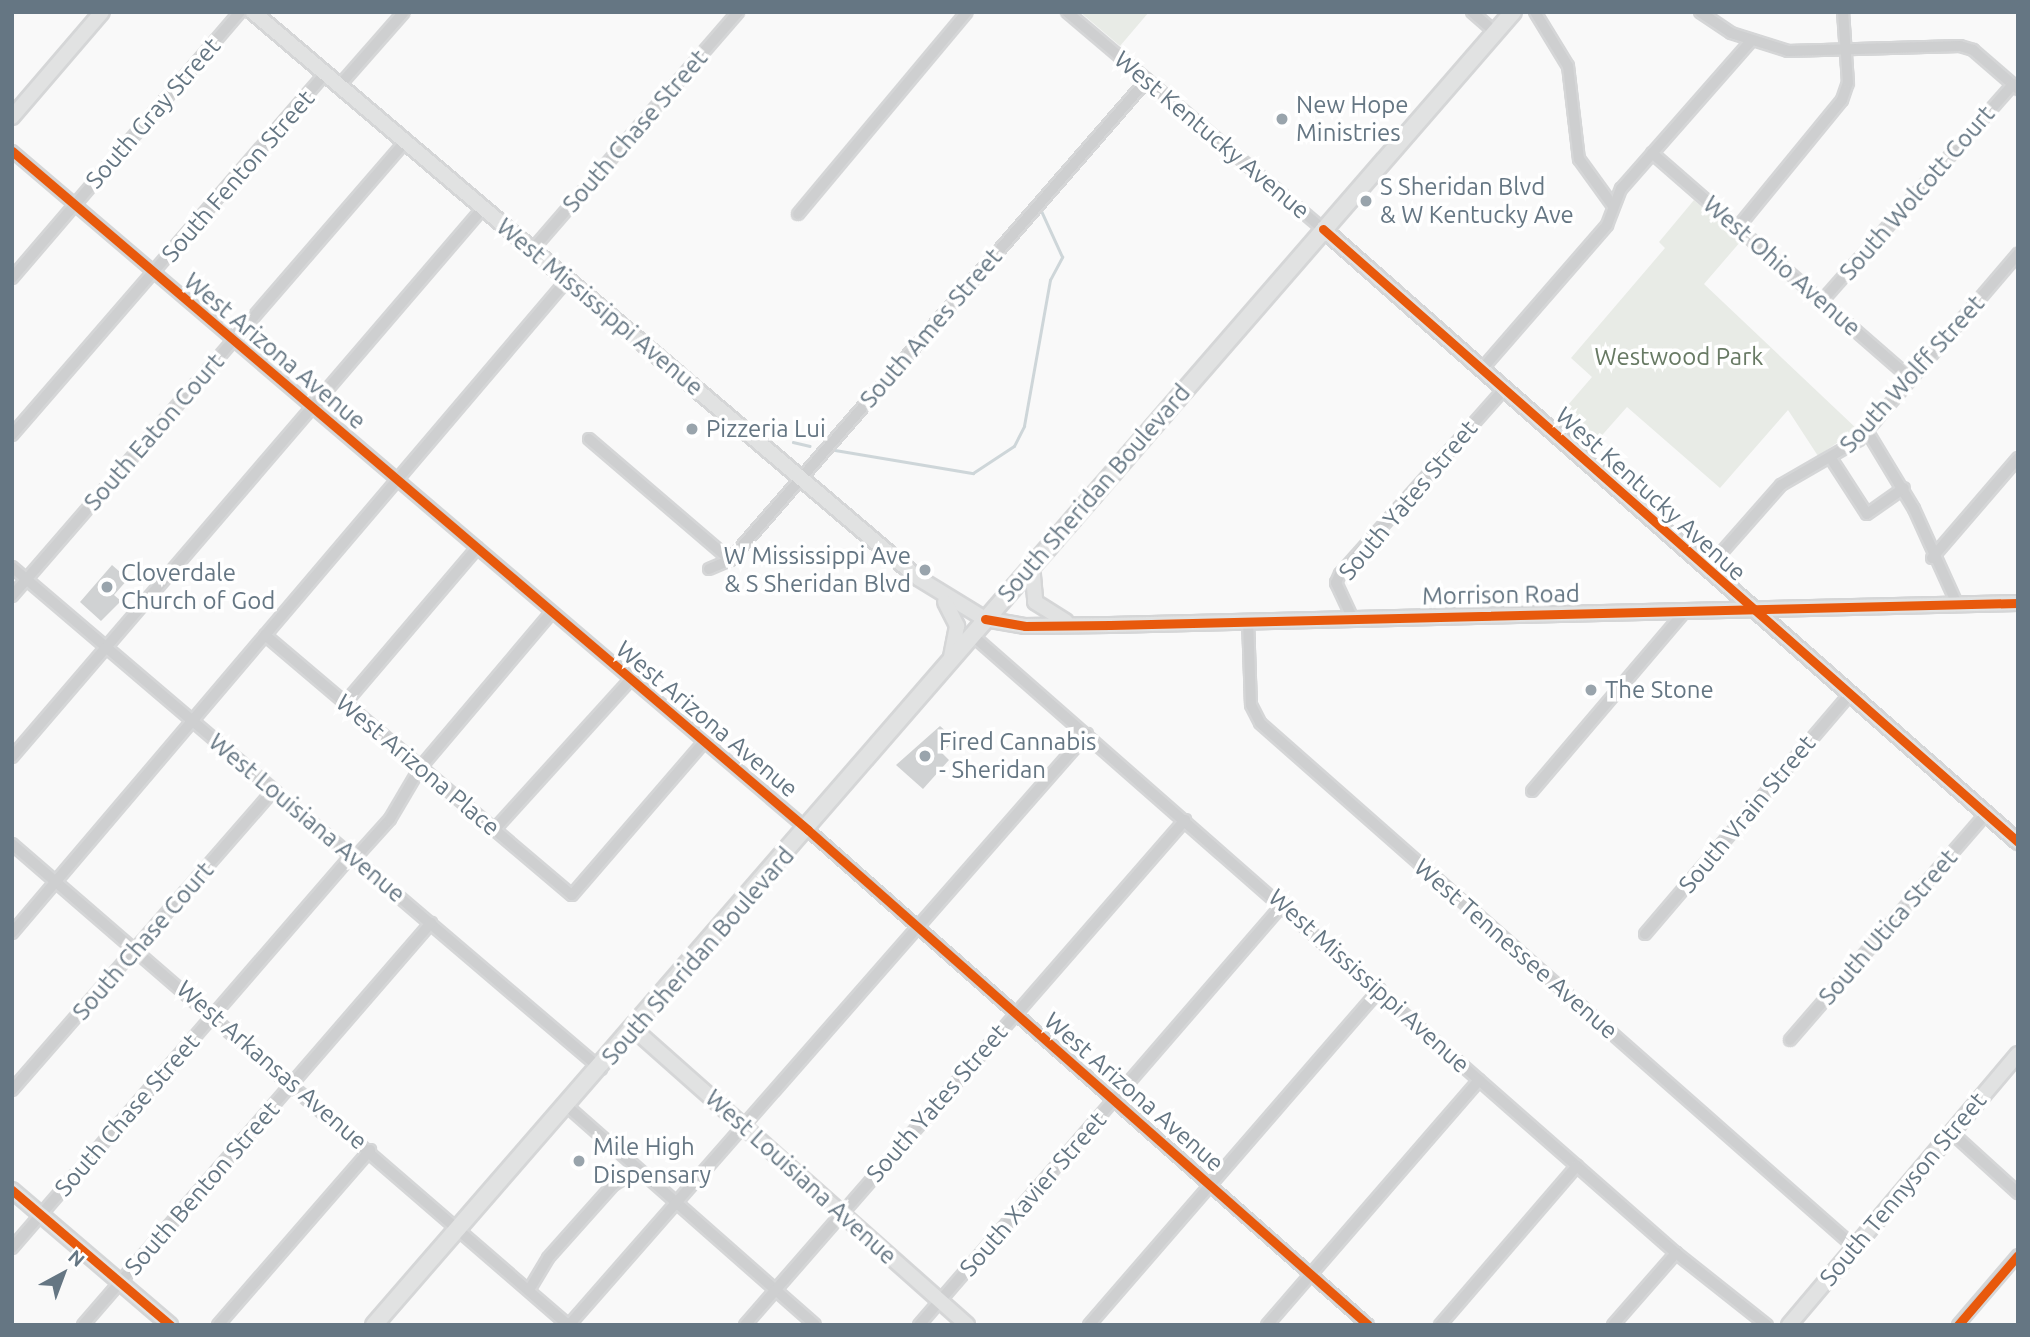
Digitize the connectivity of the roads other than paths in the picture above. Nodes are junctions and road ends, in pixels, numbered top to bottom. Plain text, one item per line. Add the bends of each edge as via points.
1 (102, 12) edge
2 (240, 12) edge
3 (253, 12) edge
4 (404, 12) edge
5 (738, 12) edge
6 (967, 12) edge
7 (1067, 12) edge
8 (1472, 12) edge
9 (1513, 12) edge
10 (1535, 12) edge
11 (1700, 12) edge
12 (1843, 12) edge
13 (1495, 32) junction
14 (1751, 41) junction
15 (1847, 50) junction
16 (325, 74) junction
17 (1147, 80) junction
18 (339, 86) junction
19 (2015, 86) edge
20 (12, 117) edge
21 (405, 142) junction
22 (12, 151) edge
23 (1652, 153) junction
24 (75, 205) junction
25 (1613, 206) junction
26 (483, 208) junction
27 (798, 214) dead end
28 (1738, 227) junction
29 (1323, 229) junction
30 (532, 250) junction
31 (2018, 254) edge
32 (154, 273) junction
33 (12, 278) edge
34 (567, 280) junction
35 (1822, 301) junction
36 (233, 340) junction
37 (1482, 369) junction
38 (1911, 379) junction
39 (1504, 388) junction
40 (313, 408) junction
41 (1867, 431) junction
42 (12, 435) edge
43 (589, 439) dead end
44 (2018, 458) edge
45 (1832, 460) junction
46 (800, 478) junction
47 (400, 482) junction
48 (1903, 488) junction
49 (477, 548) junction
50 (1932, 558) junction
51 (730, 560) junction
52 (1032, 564) junction
53 (12, 567) edge
54 (709, 569) dead end
55 (1707, 569) junction
56 (26, 580) junction
57 (12, 596) edge
58 (940, 596) junction
59 (2018, 603) edge
60 (1956, 604) junction
61 (1751, 608) junction
62 (1686, 610) junction
63 (552, 612) junction
64 (1352, 617) junction
65 (985, 619) junction
66 (1248, 620) junction
67 (1081, 625) junction
68 (265, 635) junction
69 (972, 635) junction
70 (106, 646) junction
71 (950, 662) junction
72 (631, 679) junction
73 (1850, 694) junction
74 (345, 703) junction
75 (192, 721) junction
76 (1087, 734) junction
77 (705, 742) junction
78 (12, 757) edge
79 (420, 768) junction
80 (273, 791) junction
81 (1532, 791) dead end
82 (1986, 814) junction
83 (1185, 820) junction
84 (495, 829) junction
85 (808, 830) junction
86 (2018, 842) edge
87 (12, 844) edge
88 (353, 857) junction
89 (58, 881) junction
90 (1283, 904) junction
91 (431, 923) junction
92 (919, 928) junction
93 (12, 933) edge
94 (1645, 934) dead end
95 (136, 948) junction
96 (1380, 989) junction
97 (1015, 1013) junction
98 (214, 1015) junction
99 (635, 1030) junction
100 (1790, 1040) dead end
101 (2018, 1054) edge
102 (601, 1069) junction
103 (1479, 1080) junction
104 (293, 1083) junction
105 (12, 1090) edge
106 (1113, 1101) junction
107 (568, 1107) junction
108 (745, 1128) junction
109 (1951, 1132) junction
110 (370, 1150) junction
111 (1577, 1166) junction
112 (638, 1170) junction
113 (1211, 1186) junction
114 (12, 1190) edge
115 (2018, 1193) edge
116 (675, 1203) junction
117 (843, 1212) junction
118 (41, 1215) junction
119 (460, 1231) junction
120 (1852, 1245) junction
121 (12, 1248) edge
122 (1676, 1253) junction
123 (2018, 1255) edge
124 (1310, 1274) junction
125 (120, 1283) junction
126 (528, 1290) junction
127 (776, 1290) junction
128 (940, 1301) junction
129 (83, 1325) edge
130 (170, 1325) edge
131 (218, 1325) edge
132 (374, 1325) edge
133 (568, 1325) edge
134 (745, 1325) edge
135 (815, 1325) edge
136 (919, 1325) edge
137 (967, 1325) edge
138 (1090, 1325) edge
139 (1267, 1325) edge
140 (1368, 1325) edge
141 (1440, 1325) edge
142 (1613, 1325) edge
143 (1767, 1325) edge
144 (1789, 1325) edge
145 (1958, 1325) edge

1 - 20 main road
2 - 24 street, South Gray Street
3 - 16 main road, West Mississippi Avenue
4 - 18 street
5 - 30 street, South Chase Street
6 - 27 street
7 - 17 street, West Kentucky Avenue
8 - 13 street
9 - 13 main road, South Sheridan Boulevard
10 - 25 street via 1568,66 1579,159
11 - 14 street
12 - 15 street
13 - 29 main road, South Sheridan Boulevard
14 - 15 street via 1788,51
14 - 23 street
15 - 19 street via 1960,46
15 - 28 street via 1848,83 1834,117
16 - 18 main road, West Mississippi Avenue
16 - 32 street, South Fenton Street
17 - 29 street, West Kentucky Avenue
17 - 46 street, South Ames Street
18 - 21 main road, West Mississippi Avenue
19 - 35 street, South Wolcott Court
21 - 26 main road, West Mississippi Avenue
21 - 36 street, South Eaton Court
22 - 24 street, West Arizona Avenue
23 - 25 street
23 - 28 street, West Ohio Avenue
24 - 32 street, West Arizona Avenue
24 - 33 street, South Gray Street
25 - 37 street via 1607,225
26 - 30 main road, West Mississippi Avenue
26 - 40 street
28 - 35 street, West Ohio Avenue
29 - 37 main road, West Kentucky Avenue
29 - 52 main road, South Sheridan Boulevard
30 - 34 main road, West Mississippi Avenue
31 - 38 street, South Wolff Street
32 - 36 street, West Arizona Avenue
32 - 42 street, South Fenton Street
34 - 46 main road, West Mississippi Avenue
34 - 47 street
35 - 38 street, West Ohio Avenue
36 - 40 street, West Arizona Avenue
36 - 56 street, South Eaton Court
37 - 39 main road, West Kentucky Avenue
38 - 41 street, South Wolff Street
39 - 55 main road, West Kentucky Avenue
39 - 64 street, South Yates Street via 1336,579
40 - 47 street, West Arizona Avenue
40 - 70 street
41 - 45 street, South Wolff Street
41 - 48 street
43 - 51 street
44 - 50 street
45 - 48 street via 1867,514
45 - 55 street, South Wolff Street via 1781,485
46 - 51 street, South Ames Street
46 - 58 main road, West Mississippi Avenue
47 - 49 street, West Arizona Avenue
47 - 68 street
48 - 50 street
49 - 63 street, West Arizona Avenue
49 - 74 street
50 - 60 street
51 - 54 street, South Ames Street
52 - 65 main road, South Sheridan Boulevard
52 - 67 main road via 1038,607
53 - 56 street, West Louisiana Avenue
55 - 61 main road, West Kentucky Avenue
56 - 57 street, South Eaton Court
56 - 70 street, West Louisiana Avenue
58 - 65 main road, West Mississippi Avenue
58 - 71 main road via 957,626
59 - 60 main road, Morrison Road
60 - 61 main road, Morrison Road
61 - 62 main road, Morrison Road
61 - 73 main road, West Kentucky Avenue
62 - 64 main road, Morrison Road
62 - 81 street
63 - 72 street, West Arizona Avenue
63 - 79 street, South Chase Street
64 - 66 main road, Morrison Road
65 - 67 main road, Morrison Road
65 - 69 main road, South Sheridan Boulevard
66 - 67 main road, Morrison Road
66 - 120 street, West Tennessee Avenue via 1251,705 1260,723
68 - 74 street, West Arizona Place
68 - 75 street
69 - 71 main road, South Sheridan Boulevard
69 - 76 street, West Mississippi Avenue
70 - 75 street, West Louisiana Avenue
70 - 78 street
71 - 85 main road, South Sheridan Boulevard
72 - 77 street, West Arizona Avenue
72 - 84 street
73 - 82 main road, West Kentucky Avenue
73 - 94 street, South Vrain Street
74 - 79 street, West Arizona Place
75 - 80 street, West Louisiana Avenue
75 - 89 street
76 - 83 street, West Mississippi Avenue
76 - 92 street
77 - 84 street, West Arizona Place via 572,895
77 - 85 street, West Arizona Avenue
79 - 84 street, West Arizona Place
79 - 88 street, South Chase Street via 390,819
80 - 88 street, West Louisiana Avenue
80 - 95 street, South Chase Court
82 - 86 main road, West Kentucky Avenue
82 - 100 street, South Utica Street
83 - 90 street, West Mississippi Avenue
83 - 97 street, South Yates Street
85 - 92 street, West Arizona Avenue
85 - 99 main road, South Sheridan Boulevard
87 - 89 street, West Arkansas Avenue
88 - 91 street, West Louisiana Avenue
88 - 98 street, South Chase Street
89 - 93 street
89 - 95 street, West Arkansas Avenue
90 - 96 street, West Mississippi Avenue
90 - 106 street, South Xavier Street
91 - 102 street, West Louisiana Avenue
91 - 104 street, South Benton Street
92 - 97 street, West Arizona Avenue
92 - 108 street
95 - 98 street, West Arkansas Avenue
95 - 105 street, South Chase Court
96 - 103 street, West Mississippi Avenue
96 - 113 street
97 - 106 street, West Arizona Avenue
97 - 117 street, South Yates Street
98 - 104 street, West Arkansas Avenue
98 - 118 street, South Chase Street
99 - 102 main road, South Sheridan Boulevard
99 - 108 main road, West Louisiana Avenue
101 - 109 main road, South Tennyson Street
102 - 107 main road, South Sheridan Boulevard
103 - 111 street, West Mississippi Avenue
103 - 124 street
104 - 110 street, West Arkansas Avenue
104 - 125 street, South Benton Street
106 - 113 street, West Arizona Avenue
106 - 128 street, South Xavier Street
107 - 112 street
107 - 119 main road, South Sheridan Boulevard
108 - 116 street
108 - 117 main road, West Louisiana Avenue
109 - 115 street
109 - 120 main road, South Tennyson Street
110 - 119 street, West Arkansas Avenue
110 - 131 street
111 - 122 street, West Mississippi Avenue
111 - 141 street
112 - 116 street
112 - 126 street via 613,1185
113 - 124 street, West Arizona Avenue
113 - 138 street
114 - 118 main road
116 - 127 street
116 - 133 street
117 - 127 street, South Yates Street
117 - 128 main road, West Louisiana Avenue
118 - 121 street, South Chase Street
118 - 125 main road
119 - 126 street, West Arkansas Avenue
119 - 132 main road, South Sheridan Boulevard
120 - 144 main road, South Tennyson Street
122 - 142 street
122 - 143 street, West Mississippi Avenue
123 - 145 street
124 - 139 street
124 - 140 street, West Arizona Avenue
125 - 129 street, South Benton Street
125 - 130 main road
126 - 133 street, West Arkansas Avenue
127 - 134 street, South Yates Street
127 - 135 street
128 - 136 street, South Xavier Street
128 - 137 main road, West Louisiana Avenue

